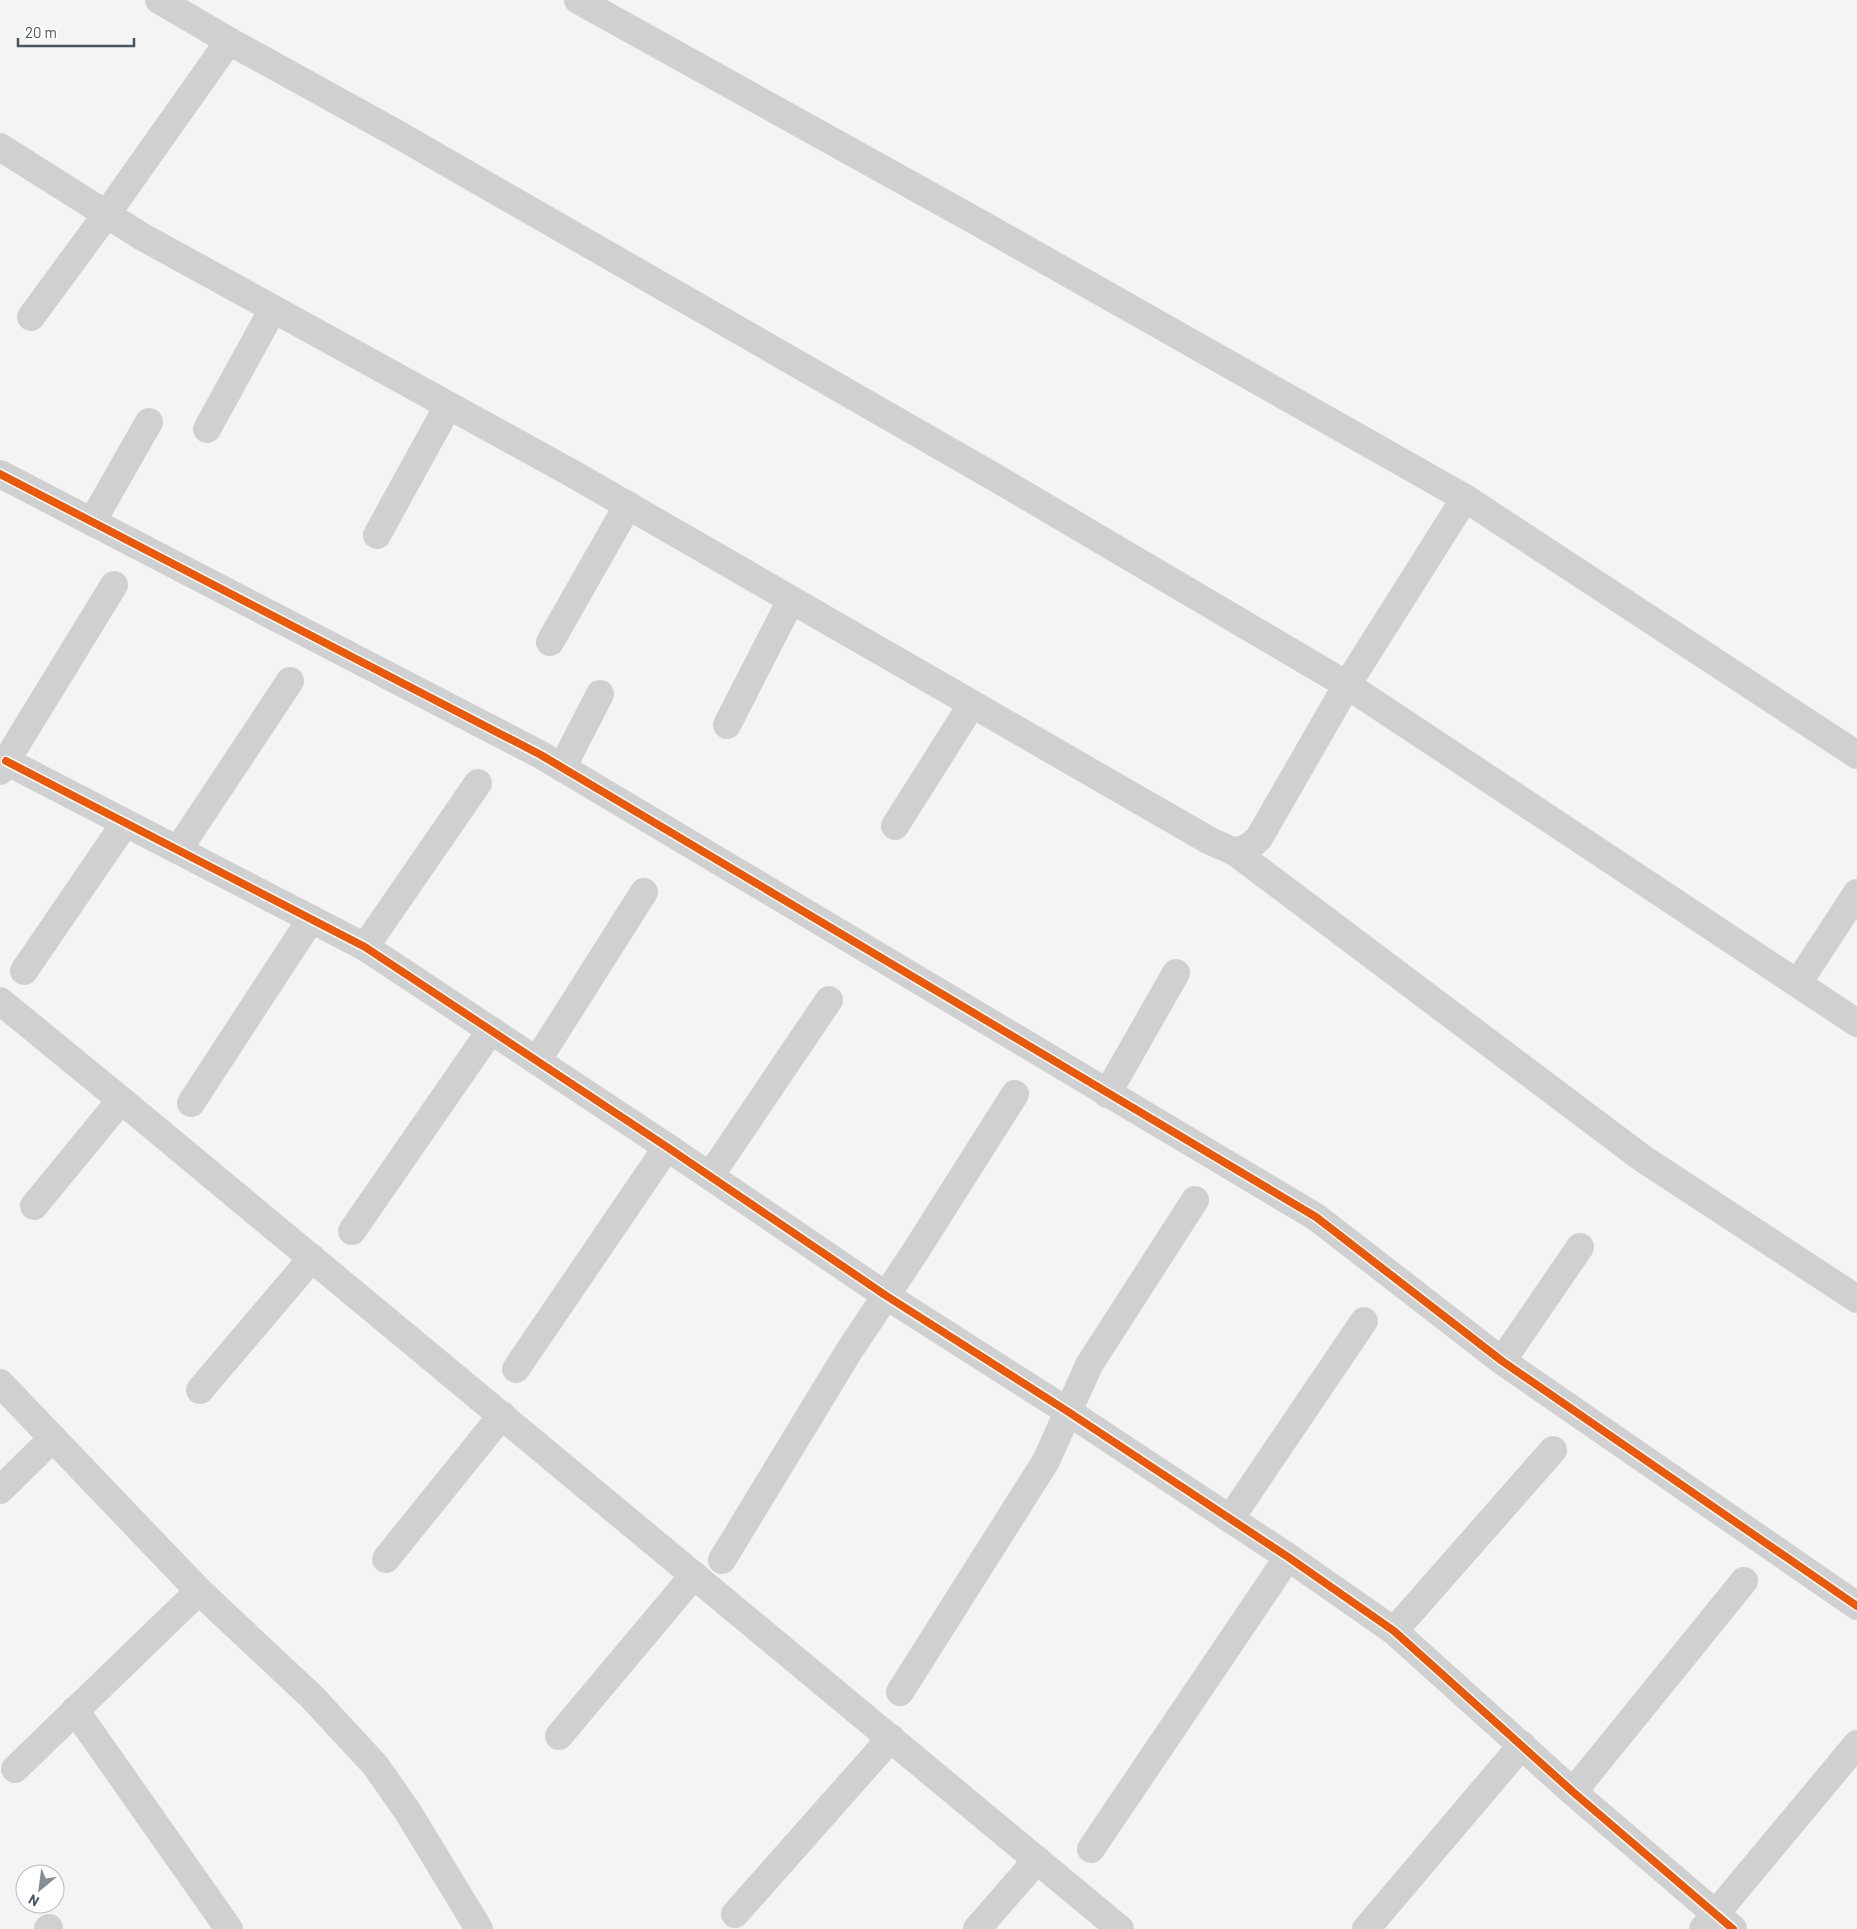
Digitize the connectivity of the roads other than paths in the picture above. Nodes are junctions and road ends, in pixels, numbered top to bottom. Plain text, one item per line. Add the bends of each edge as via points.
1 (159, 0) edge
2 (578, 0) edge
3 (229, 41) junction
4 (0, 146) edge
5 (106, 215) junction
6 (273, 309) junction
7 (31, 317) dead end
8 (448, 406) junction
9 (149, 422) dead end
10 (207, 429) dead end
11 (0, 474) edge
12 (1465, 498) junction
13 (628, 505) junction
14 (92, 522) junction
15 (377, 535) dead end
16 (114, 585) dead end
17 (791, 600) junction
18 (550, 642) dead end
19 (290, 681) dead end
20 (1347, 685) junction
21 (600, 694) dead end
22 (972, 704) junction
23 (727, 725) dead end
24 (1857, 755) edge
25 (3, 766) edge
26 (562, 768) junction
27 (478, 783) dead end
28 (125, 823) junction
29 (895, 826) dead end
30 (178, 850) junction
31 (1235, 852) junction
32 (644, 892) dead end
33 (1857, 893) edge
34 (311, 919) junction
35 (365, 946) junction
36 (24, 971) dead end
37 (1176, 973) dead end
38 (1798, 983) junction
39 (829, 1000) dead end
40 (0, 1001) edge
41 (1857, 1023) edge
42 (491, 1030) junction
43 (537, 1061) junction
44 (1016, 1094) dead end
45 (1107, 1094) junction
46 (121, 1100) junction
47 (191, 1103) dead end
48 (667, 1147) junction
49 (710, 1176) junction
50 (1195, 1200) dead end
51 (34, 1206) dead end
52 (352, 1231) dead end
53 (1580, 1247) dead end
54 (312, 1258) junction
55 (885, 1294) junction
56 (1857, 1299) edge
57 (1364, 1321) dead end
58 (1502, 1361) junction
59 (516, 1369) dead end
60 (0, 1383) edge
61 (200, 1390) dead end
62 (1067, 1412) junction
63 (502, 1415) junction
64 (53, 1438) junction
65 (1553, 1450) dead end
66 (0, 1490) edge
67 (1230, 1519) junction
68 (1288, 1557) junction
69 (386, 1559) dead end
70 (722, 1560) dead end
71 (694, 1575) junction
72 (1744, 1581) dead end
73 (199, 1591) junction
74 (1857, 1606) edge
75 (1394, 1631) junction
76 (900, 1692) dead end
77 (75, 1710) junction
78 (559, 1736) dead end
79 (890, 1738) junction
80 (1522, 1744) junction
81 (1857, 1744) edge
82 (15, 1769) dead end
83 (1573, 1792) junction
84 (1091, 1850) dead end
85 (1036, 1860) junction
86 (734, 1914) dead end
87 (1718, 1924) edge
88 (229, 1929) edge
89 (479, 1929) edge
90 (977, 1929) edge
91 (1120, 1929) edge
92 (1366, 1929) edge

1 - 3 street
2 - 12 street
3 - 5 street
3 - 20 street via 401,136 987,473
4 - 5 street
5 - 6 street
5 - 7 street
6 - 8 street
6 - 10 street
8 - 13 street
8 - 15 street
9 - 14 street
11 - 14 street
12 - 20 street
12 - 24 street
13 - 17 street
13 - 18 street
14 - 26 street
16 - 25 street
17 - 22 street
17 - 23 street
19 - 30 street
20 - 31 street via 1259,838 1250,847
20 - 38 street
21 - 26 street
22 - 29 street
22 - 31 street via 1210,841
25 - 28 street
26 - 45 street
27 - 35 street
28 - 30 street
28 - 36 street
30 - 34 street
31 - 56 street via 1642,1158
32 - 43 street
33 - 38 street
34 - 35 street
34 - 47 street
35 - 42 street
37 - 45 street
38 - 41 street
39 - 49 street
40 - 46 street
42 - 43 street
42 - 52 street
43 - 48 street
44 - 55 street
45 - 58 street via 1316,1217
46 - 51 street
46 - 54 street
48 - 49 street
48 - 59 street
49 - 55 street
50 - 62 street via 1089,1365
53 - 58 street
54 - 61 street
54 - 63 street
55 - 62 street
55 - 70 street
57 - 67 street
58 - 74 street
60 - 64 street
62 - 67 street
62 - 76 street via 1046,1461
63 - 69 street
63 - 71 street
64 - 66 street
64 - 73 street
65 - 75 street
67 - 68 street
68 - 75 street
68 - 84 street
71 - 78 street
71 - 79 street
72 - 83 street
73 - 77 street
73 - 89 street via 312,1696 375,1765 408,1812
75 - 80 street
77 - 82 street
77 - 88 street
79 - 85 street
79 - 86 street
80 - 83 street
80 - 92 street
81 - 87 street
83 - 87 street
85 - 90 street
85 - 91 street

